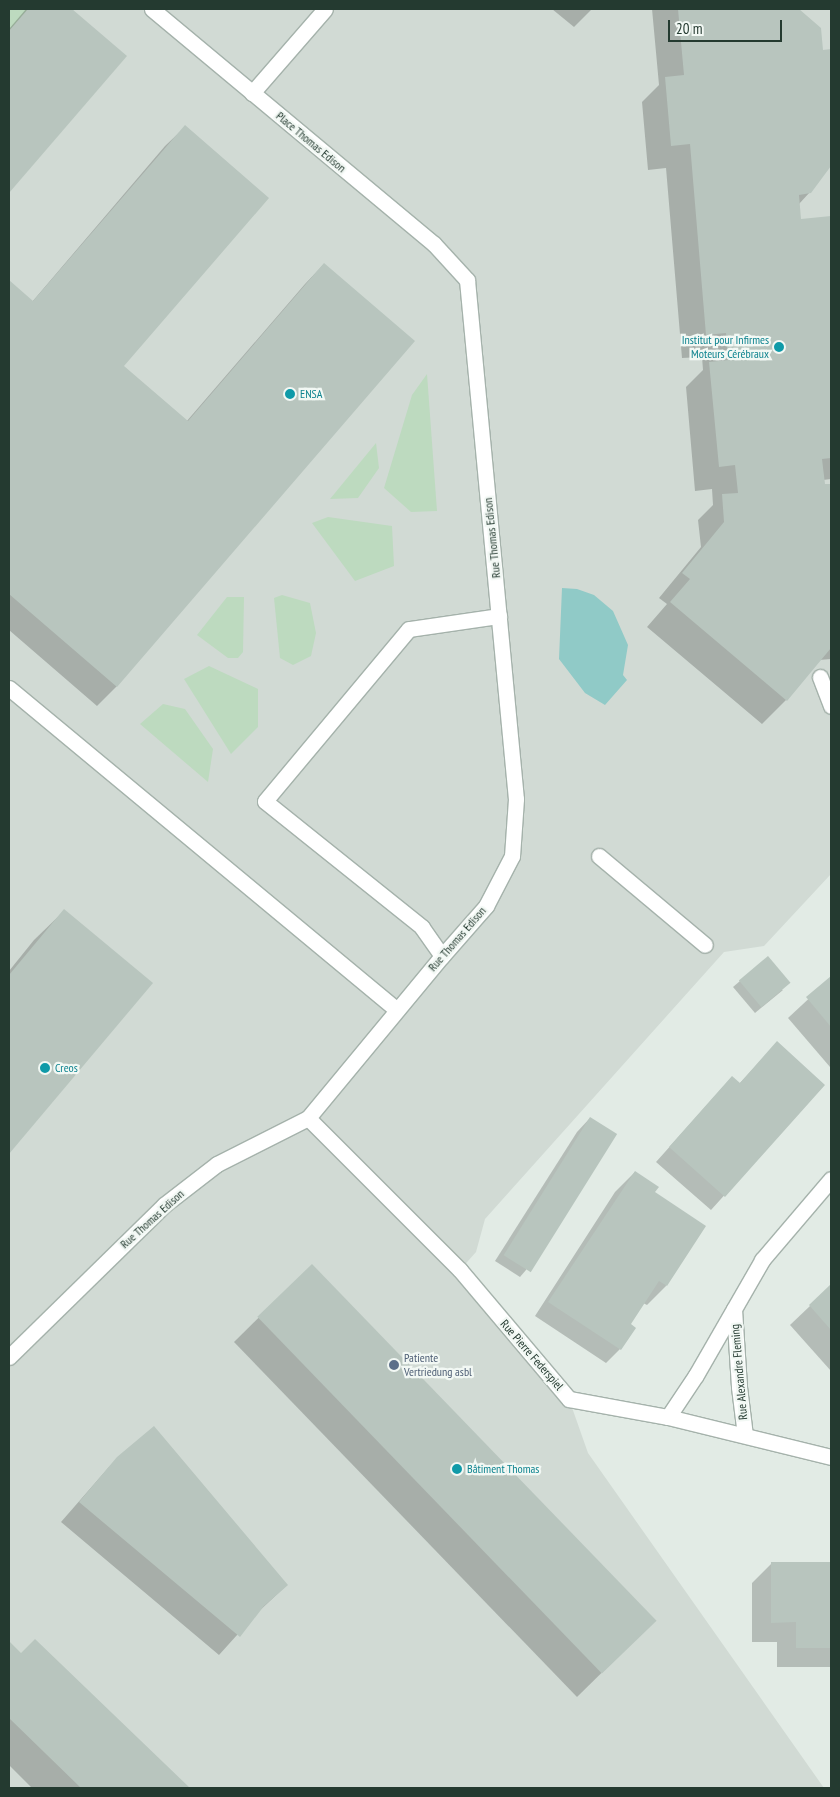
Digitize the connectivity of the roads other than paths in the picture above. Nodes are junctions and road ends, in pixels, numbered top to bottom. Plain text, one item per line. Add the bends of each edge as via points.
1 (152, 9) edge
2 (325, 9) edge
3 (252, 93) junction
4 (467, 280) joint
5 (500, 616) junction
6 (820, 677) dead end
7 (9, 688) edge
8 (831, 706) edge
9 (599, 856) dead end
10 (705, 945) dead end
11 (442, 956) junction
12 (397, 1010) junction
13 (308, 1118) junction
14 (831, 1179) edge
15 (734, 1309) junction
16 (9, 1356) edge
17 (668, 1417) junction
18 (745, 1435) junction
19 (831, 1457) edge

1 - 3 street, Place Thomas Edison
2 - 3 street
3 - 4 street, Place Thomas Edison via 434,244
4 - 5 street, Rue Thomas Edison
5 - 11 street, Rue Thomas Edison via 516,799 512,856 486,906
5 - 11 street via 408,630 264,801 422,927
6 - 8 street
7 - 12 street
9 - 10 street
11 - 12 street, Rue Thomas Edison
12 - 13 street, Rue Thomas Edison
13 - 16 street, Rue Thomas Edison via 217,1164 164,1205
13 - 17 street, Rue Pierre Federspiel via 460,1270 570,1399
14 - 15 street, Rue Alexandre Fleming via 762,1260
15 - 17 street, Rue Alexandre Fleming
15 - 18 street, Rue Alexandre Fleming
17 - 18 street, Rue Pierre Federspiel
18 - 19 street, Rue Pierre Federspiel

